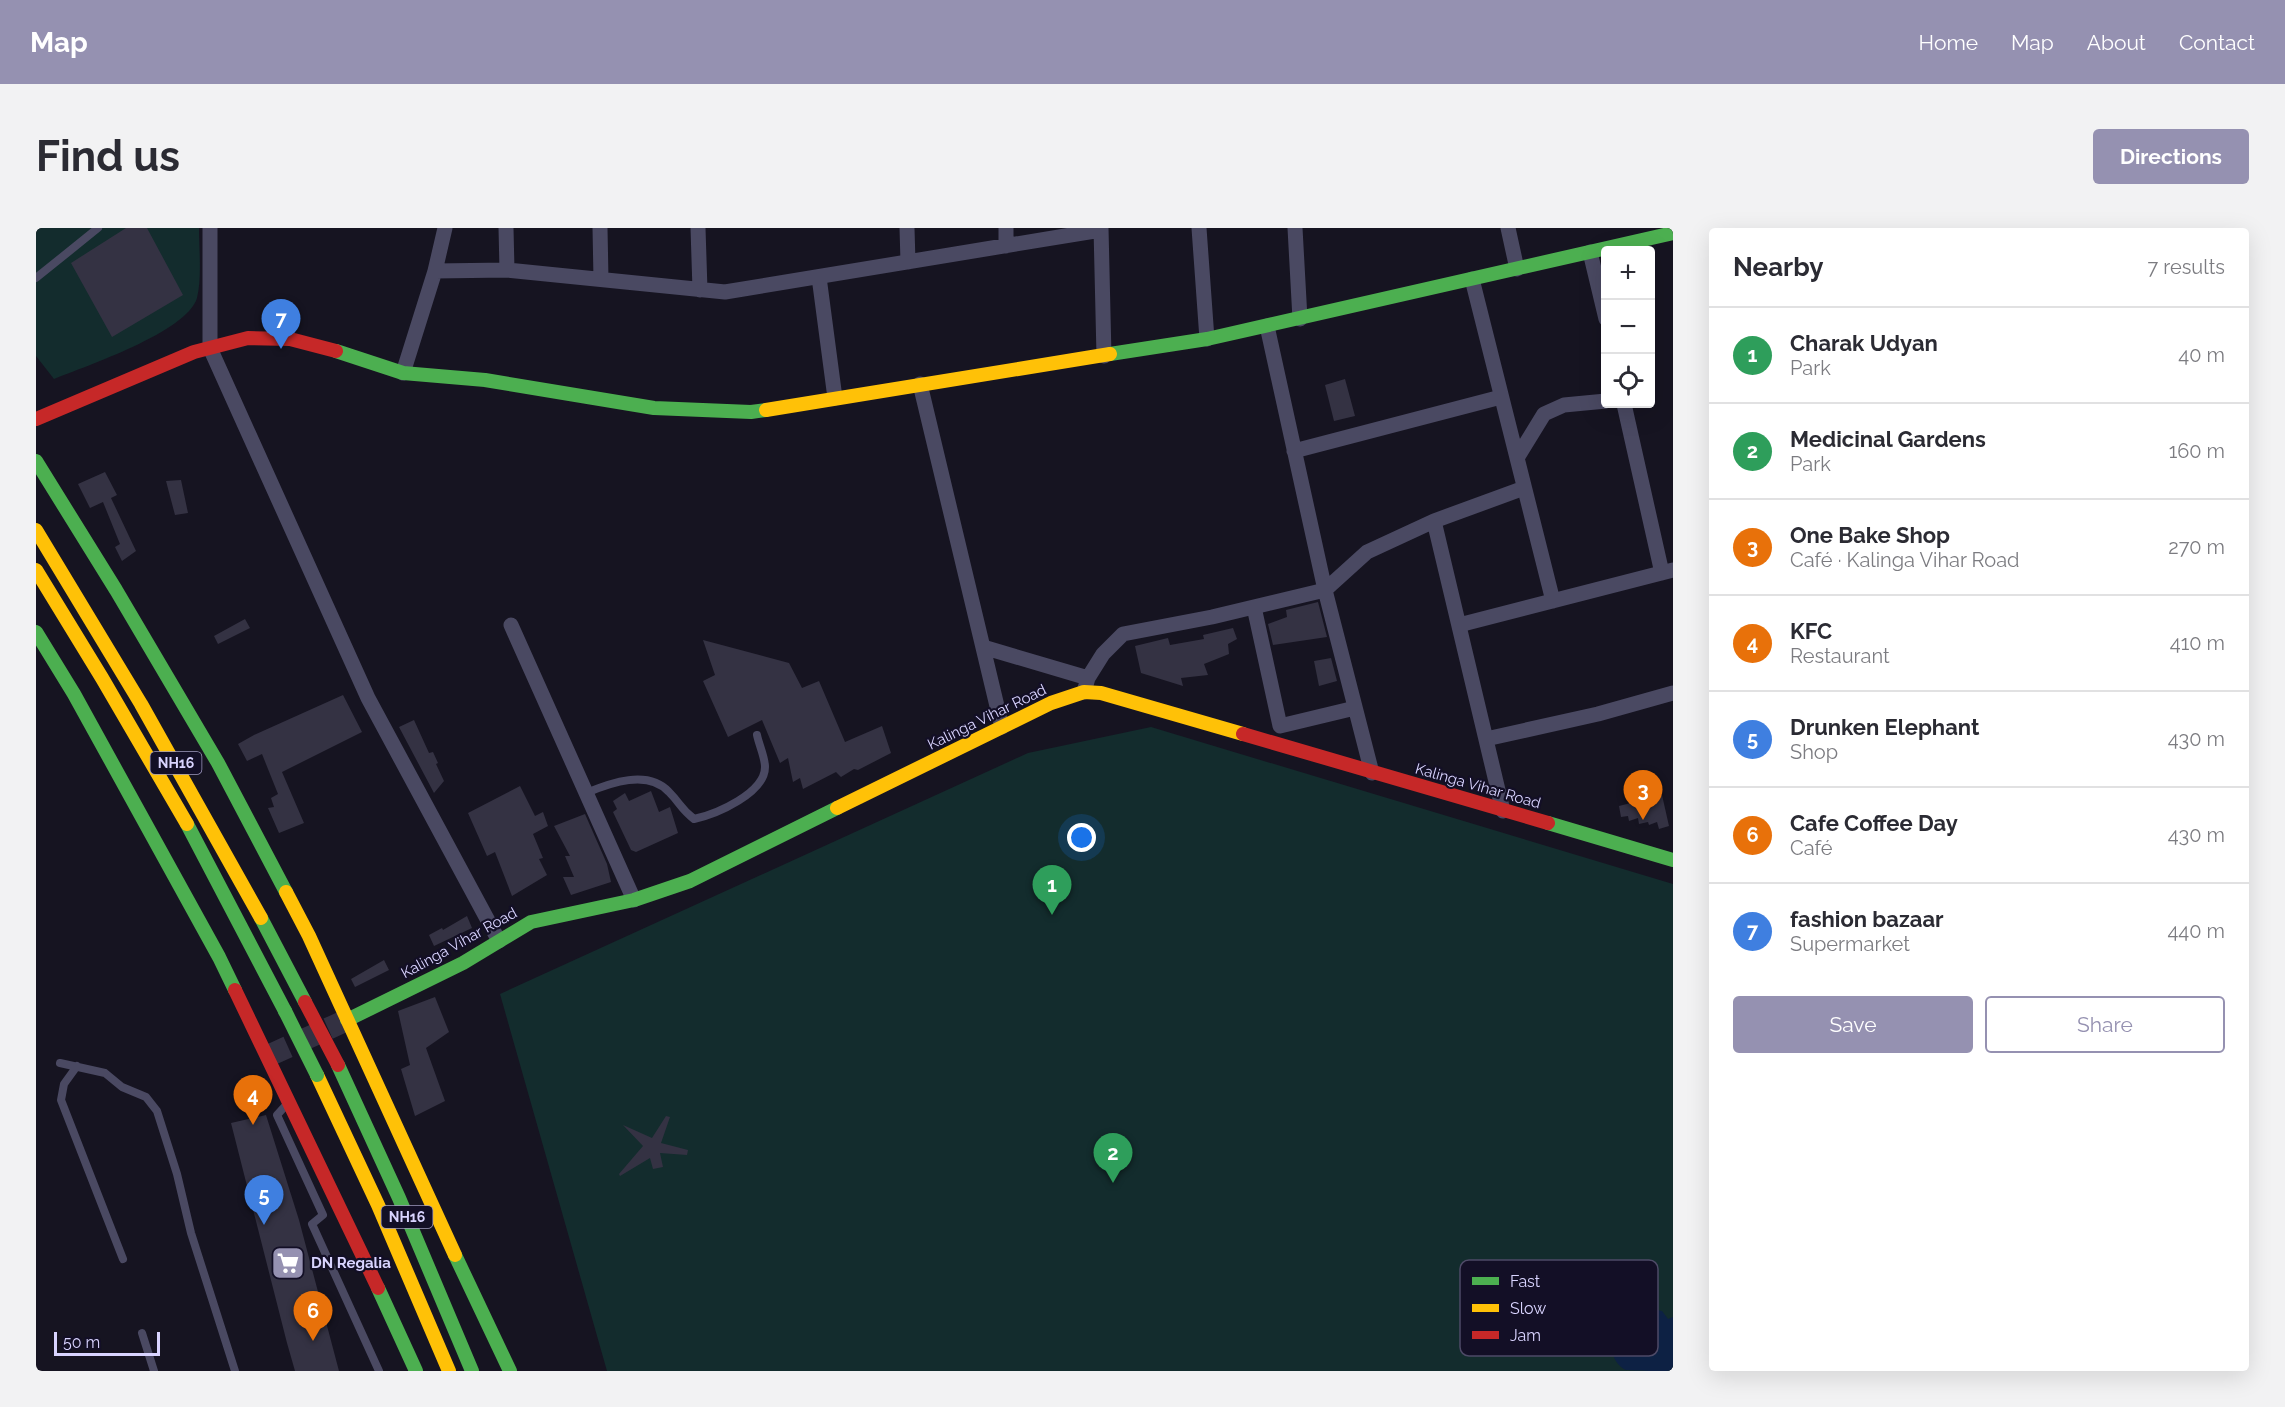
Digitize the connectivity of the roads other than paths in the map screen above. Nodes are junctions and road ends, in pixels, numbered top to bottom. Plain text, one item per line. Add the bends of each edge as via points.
1 (98, 228) edge
2 (210, 228) edge
3 (445, 228) edge
4 (506, 228) edge
5 (600, 228) edge
6 (698, 228) edge
7 (907, 228) edge
8 (1006, 228) edge
9 (1199, 228) edge
10 (1296, 228) edge
11 (1508, 228) edge
12 (1101, 229) edge
13 (1673, 233) edge
14 (1006, 246) junction
15 (1590, 252) junction
16 (908, 262) junction
17 (1517, 269) junction
18 (507, 270) junction
19 (435, 272) junction
20 (819, 277) junction
21 (36, 278) edge
22 (601, 279) junction
23 (1472, 279) junction
24 (700, 290) junction
25 (1601, 302) edge
26 (1300, 319) junction
27 (1267, 326) junction
28 (1207, 339) junction
29 (210, 348) junction
30 (1104, 356) junction
31 (403, 373) junction
32 (920, 384) junction
33 (1501, 397) junction
34 (835, 399) junction
35 (1601, 401) edge
36 (1625, 408) edge
37 (36, 419) edge
38 (1294, 451) junction
39 (1517, 458) junction
40 (36, 461) edge
41 (1524, 488) junction
42 (1434, 521) junction
43 (36, 530) edge
44 (36, 570) edge
45 (1667, 572) edge
46 (1324, 590) junction
47 (1553, 601) junction
48 (1254, 607) junction
49 (511, 625) dead end
50 (1459, 625) junction
51 (36, 632) edge
52 (983, 647) junction
53 (1086, 685) junction
54 (1673, 693) edge
55 (1355, 708) junction
56 (1002, 727) junction
57 (757, 735) dead end
58 (1486, 739) junction
59 (1372, 773) junction
60 (586, 793) junction
61 (1503, 811) junction
62 (1673, 860) edge
63 (634, 900) junction
64 (499, 941) junction
65 (347, 1020) junction
66 (60, 1063) dead end
67 (77, 1066) junction
68 (290, 1102) junction
69 (123, 1259) dead end
70 (142, 1334) dead end
71 (154, 1371) edge
72 (235, 1371) edge
73 (379, 1371) edge
74 (416, 1371) edge
75 (449, 1371) edge
76 (472, 1371) edge
77 (510, 1371) edge

1 - 21 lane
2 - 29 street
3 - 19 street
4 - 18 street
5 - 22 street
6 - 24 street
7 - 16 street
8 - 14 street
9 - 28 street
10 - 26 street
11 - 17 street
12 - 14 street
12 - 30 street
13 - 15 main road
14 - 16 street
15 - 17 main road
15 - 25 street
16 - 20 street
17 - 23 main road
18 - 19 street
18 - 22 street
19 - 31 street
20 - 24 street via 725,292
20 - 34 street
22 - 24 street
23 - 26 main road
23 - 33 street
26 - 27 main road
27 - 28 main road
27 - 38 street
28 - 30 main road
29 - 31 main road via 248,338 290,339
29 - 37 main road
29 - 64 street via 368,698
30 - 32 main road
31 - 34 main road via 485,380 654,408 752,412
32 - 34 main road
32 - 52 street
33 - 38 street
33 - 39 street
35 - 39 street via 1564,405 1544,414
36 - 45 street
38 - 46 street
39 - 41 street
40 - 65 main road via 218,764 309,936
41 - 42 street
41 - 47 street
42 - 46 street via 1367,552
42 - 50 street
43 - 76 main road, NH16, bridge via 201,806 338,1065
44 - 75 main road, NH16, bridge via 96,665 253,944 378,1205
45 - 47 street
46 - 48 street
46 - 55 street
47 - 50 street
48 - 53 street via 1123,634 1103,654
48 - 55 street via 1280,726
49 - 60 street
50 - 58 street
51 - 68 main road via 201,922
52 - 53 street
52 - 56 street
53 - 56 main road, Kalinga Vihar Road
53 - 59 main road, Kalinga Vihar Road via 1101,693
54 - 58 street
55 - 59 street
56 - 63 main road, Kalinga Vihar Road via 690,881
57 - 60 lane via 765,766 762,780 753,791 708,816 694,819 661,785 648,780 604,785
58 - 61 street
59 - 61 main road, Kalinga Vihar Road
60 - 63 street
61 - 62 main road, Kalinga Vihar Road
63 - 64 main road, Kalinga Vihar Road via 531,922
64 - 65 main road, Kalinga Vihar Road
65 - 77 main road
66 - 67 lane
67 - 69 lane via 64,1084 60,1100
67 - 72 lane via 105,1072 122,1087 146,1097 157,1111
68 - 73 lane via 278,1115 323,1215 312,1224
68 - 74 main road
70 - 71 lane

